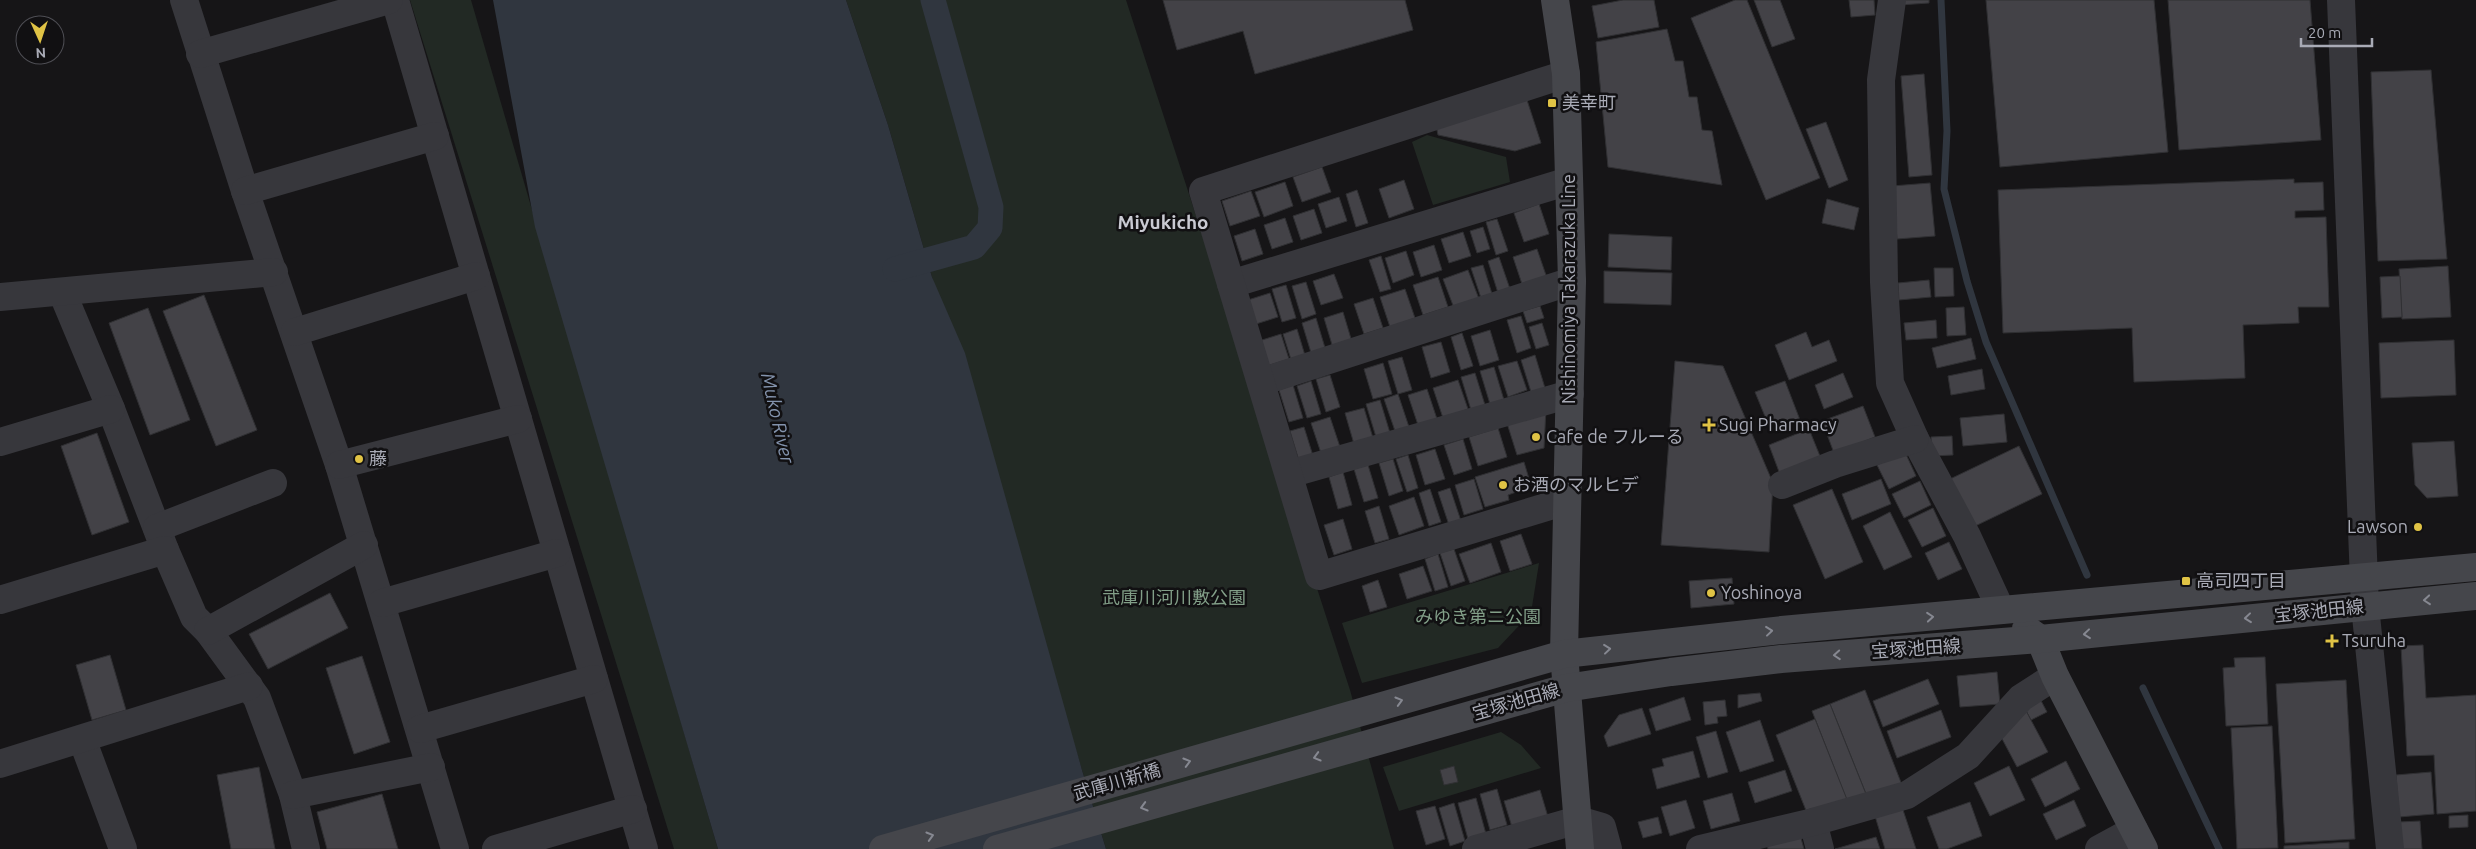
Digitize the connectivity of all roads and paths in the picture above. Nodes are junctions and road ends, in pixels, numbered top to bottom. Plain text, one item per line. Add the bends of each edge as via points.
1 (184, 0) edge
2 (389, 0) edge
3 (395, 0) edge
4 (1555, 0) edge
5 (1892, 0) edge
6 (2341, 0) edge
7 (200, 54) junction
8 (1566, 74) junction
9 (435, 136) junction
10 (1569, 180) junction
11 (246, 191) junction
12 (274, 272) junction
13 (476, 276) junction
14 (1572, 281) junction
15 (1231, 284) junction
16 (62, 292) junction
17 (0, 296) edge
18 (295, 332) junction
19 (1261, 382) junction
20 (1570, 394) junction
21 (111, 409) junction
22 (518, 419) junction
23 (1915, 439) junction
24 (0, 442) edge
25 (339, 465) junction
26 (1289, 474) junction
27 (273, 483) dead end
28 (1782, 485) dead end
29 (1566, 501) junction
30 (161, 539) junction
31 (364, 545) junction
32 (557, 553) junction
33 (2476, 567) edge
34 (2364, 577) junction
35 (2476, 596) edge
36 (0, 600) edge
37 (382, 602) junction
38 (2365, 606) junction
39 (2001, 610) junction
40 (208, 631) junction
41 (2040, 639) junction
42 (1564, 654) junction
43 (2054, 676) junction
44 (594, 679) junction
45 (248, 686) junction
46 (1566, 688) junction
47 (420, 729) junction
48 (82, 739) junction
49 (1364, 744) joint
50 (0, 764) edge
51 (431, 767) junction
52 (293, 795) junction
53 (633, 809) junction
54 (1578, 820) junction
55 (1812, 822) junction
56 (2139, 840) edge
57 (1712, 848) edge
58 (123, 849) edge
59 (306, 849) edge
60 (456, 849) edge
61 (496, 849) edge
62 (644, 849) edge
63 (883, 849) edge
64 (997, 849) edge
65 (1476, 849) edge
66 (1580, 849) edge
67 (1608, 849) edge
68 (1820, 849) edge
69 (2099, 849) edge
70 (2390, 849) edge

1 - 7 street
2 - 7 street
3 - 9 street
4 - 8 street, Nishinomiya Takarazuka Line
5 - 23 street via 1881,80 1884,282 1890,383
6 - 34 street
7 - 11 street
8 - 10 street, Nishinomiya Takarazuka Line
8 - 15 street via 1203,191
9 - 11 street
9 - 13 street
10 - 14 street, Nishinomiya Takarazuka Line
10 - 15 street
11 - 12 street
12 - 16 street
12 - 18 street
13 - 18 street
13 - 22 street
14 - 19 street
14 - 20 street, Nishinomiya Takarazuka Line
15 - 19 street
16 - 17 street
16 - 21 street
18 - 25 street
19 - 26 street
20 - 26 street
20 - 29 street, Nishinomiya Takarazuka Line
21 - 24 street
21 - 30 street
22 - 25 street
22 - 32 street
23 - 28 street via 1834,464
23 - 39 street via 1967,536
25 - 31 street
26 - 29 street via 1319,576
27 - 30 street
29 - 42 street, Nishinomiya Takarazuka Line
30 - 36 street
30 - 40 street via 194,617
31 - 37 street
31 - 40 street
32 - 37 street
32 - 44 street
33 - 34 street, 武庫川新橋
34 - 38 street
34 - 39 street, 武庫川新橋
35 -> 38 street, 宝塚池田線
37 - 47 street
38 -> 41 street, 宝塚池田線
38 - 70 street
39 - 41 street
42 -> 39 street, 武庫川新橋
40 - 45 street
41 - 43 street
41 -> 46 street, 宝塚池田線 via 1780,659
42 - 46 street, Nishinomiya Takarazuka Line
63 -> 42 street, 武庫川新橋
43 - 55 street via 2021,698 1968,756 1907,795
43 - 56 street
44 - 47 street
44 - 53 street
45 - 48 street
45 - 52 street via 257,698
46 - 49 street, 宝塚池田線
46 - 54 street, Nishinomiya Takarazuka Line
47 - 51 street
48 - 50 street
48 - 58 street
49 -> 64 street, 武庫川新橋
51 - 52 street
51 - 60 street
52 - 59 street
53 - 61 street
53 - 62 street
54 - 65 street
54 - 66 street, Nishinomiya Takarazuka Line
54 - 67 street via 1602,827
55 - 57 street
55 - 68 street
56 - 69 street

